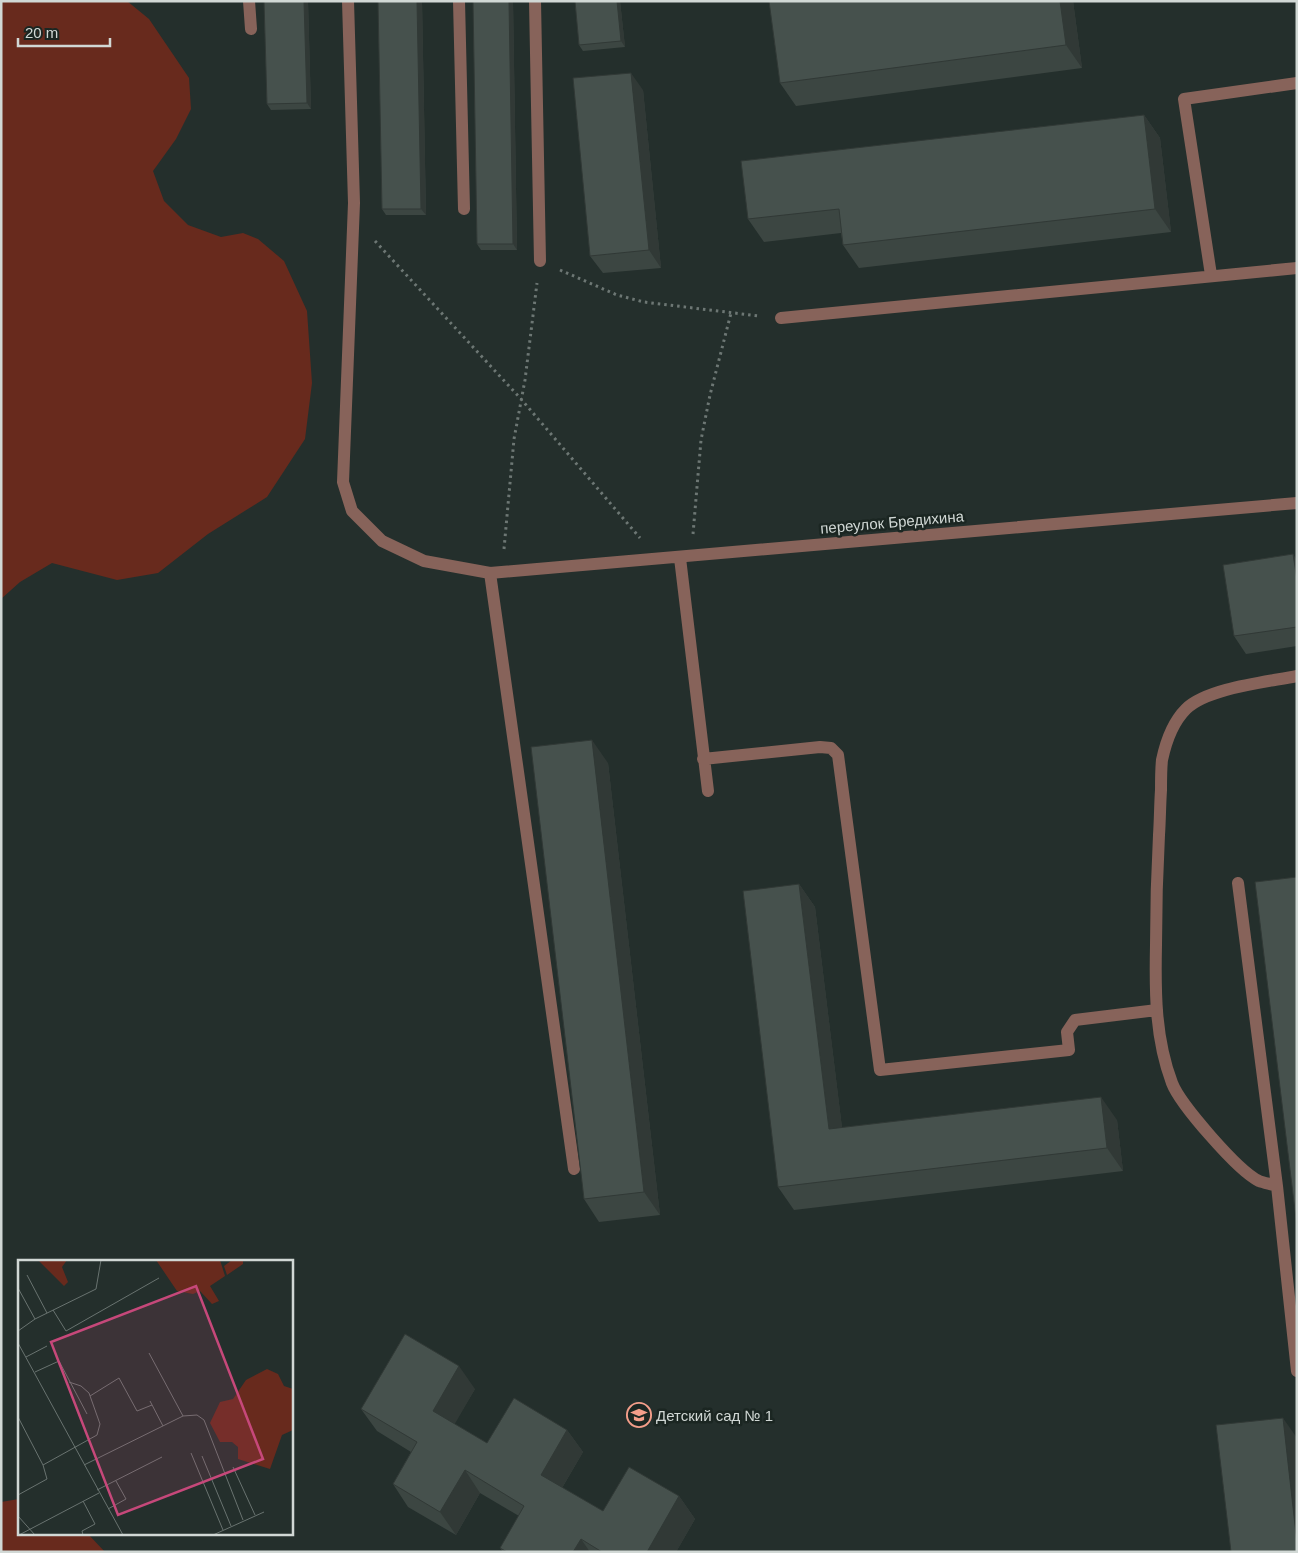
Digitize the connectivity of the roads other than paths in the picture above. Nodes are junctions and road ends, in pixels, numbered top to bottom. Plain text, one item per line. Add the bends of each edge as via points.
1 (249, 1) edge
2 (348, 1) edge
3 (459, 1) edge
4 (535, 1) edge
5 (251, 29) dead end
6 (1297, 83) edge
7 (464, 209) dead end
8 (540, 261) road end
9 (1297, 268) edge
10 (1211, 275) junction
11 (781, 318) road end
12 (1297, 503) edge
13 (686, 557) junction
14 (496, 573) junction
15 (1297, 676) edge
16 (703, 759) junction
17 (708, 791) dead end
18 (1238, 883) dead end
19 (1157, 1010) junction
20 (574, 1169) dead end
21 (1277, 1186) junction
22 (1297, 1371) edge

1 - 5 lane
2 - 14 lane, переулок Бредихина via 354,218 343,482 352,510 382,541 424,561
3 - 7 lane
4 - 8 lane
6 - 10 lane via 1184,100
9 - 10 lane
10 - 11 lane
12 - 13 lane, переулок Бредихина
13 - 14 lane, переулок Бредихина
13 - 16 lane
14 - 20 lane
15 - 19 lane via 1222,691 1193,704 1174,723 1162,762 1156,924
16 - 17 lane
16 - 19 lane via 820,747 831,748 838,755 880,1070 1069,1050 1067,1032 1075,1020
18 - 21 lane
19 - 21 lane via 1165,1062 1180,1099 1248,1174
21 - 22 lane

